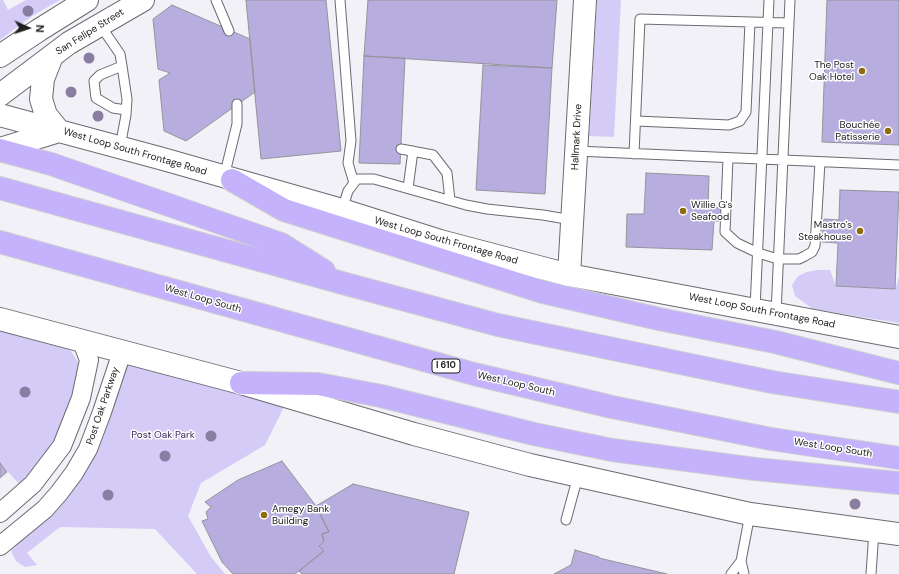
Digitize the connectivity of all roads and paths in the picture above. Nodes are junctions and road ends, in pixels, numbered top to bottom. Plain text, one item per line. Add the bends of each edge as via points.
1 (87, 0) edge
2 (143, 0) edge
3 (216, 0) edge
4 (340, 0) edge
5 (585, 0) edge
6 (769, 0) edge
7 (790, 0) edge
8 (750, 22) junction
9 (768, 23) junction
10 (789, 23) junction
11 (100, 25) junction
12 (229, 31) dead end
13 (0, 56) edge
14 (52, 56) junction
15 (122, 66) junction
16 (0, 95) edge
17 (237, 104) dead end
18 (126, 110) junction
19 (0, 115) edge
20 (636, 121) junction
21 (59, 131) junction
22 (120, 147) junction
23 (0, 149) edge
24 (401, 149) dead end
25 (576, 151) junction
26 (413, 152) junction
27 (634, 154) junction
28 (728, 158) junction
29 (762, 160) junction
30 (783, 161) junction
31 (820, 162) junction
32 (899, 165) edge
33 (228, 178) junction
34 (354, 183) junction
35 (408, 188) junction
36 (9, 191) edge
37 (450, 200) junction
38 (342, 210) junction
39 (572, 220) junction
40 (0, 242) edge
41 (758, 253) junction
42 (778, 259) junction
43 (569, 275) junction
44 (346, 284) junction
45 (766, 312) junction
46 (0, 319) edge
47 (899, 337) edge
48 (82, 342) junction
49 (122, 352) junction
50 (899, 372) edge
51 (241, 383) junction
52 (899, 402) edge
53 (899, 458) edge
54 (578, 476) junction
55 (899, 483) edge
56 (0, 513) edge
57 (750, 514) junction
58 (566, 520) dead end
59 (874, 531) junction
60 (899, 534) edge
61 (0, 546) edge
62 (741, 561) junction
63 (731, 574) edge
64 (744, 574) edge
65 (871, 574) edge

1 - 13 main road
2 - 11 main road, San Felipe Street
3 - 12 lane
4 - 34 lane via 351,141 348,163
5 - 25 main road, Hallmark Drive
6 - 9 lane
7 - 10 lane
8 - 9 lane
8 - 20 lane via 746,112 740,121 729,125
8 - 20 lane via 640,19
9 - 10 lane
9 - 29 lane
10 - 30 lane
11 - 14 main road, San Felipe Street
11 - 15 lane via 120,54
14 - 16 main road, San Felipe Street
14 - 21 main road via 43,79 41,99 46,115
15 - 18 lane
15 - 18 lane via 100,75 94,81 96,98 113,108
17 - 33 lane via 237,124
18 - 22 lane
19 - 21 main road, West Loop South Frontage Road
20 - 27 lane
21 - 22 main road, West Loop South Frontage Road
21 - 23 main road
22 - 33 main road, West Loop South Frontage Road
23 - 44 highway via 51,164 281,244
24 - 26 lane
25 - 27 lane
25 - 39 main road, Hallmark Drive
26 - 35 lane
26 - 37 lane via 433,155 447,173
27 - 28 lane
28 - 29 lane
28 - 41 lane via 725,232 737,243
29 - 30 lane
29 - 41 lane
30 - 31 lane
30 - 42 lane
31 - 32 lane
31 - 42 lane via 815,246 812,252 799,259
33 - 38 main road, West Loop South Frontage Road
33 - 50 highway via 284,210 543,292 658,319 775,342
34 - 35 lane via 357,179 374,179
34 - 38 lane via 348,191
35 - 37 lane
36 - 44 highway
37 - 39 lane via 487,209
38 - 43 main road, West Loop South Frontage Road via 440,241
39 - 43 main road, Hallmark Drive
40 - 53 highway, West Loop South / I 610 via 482,376 612,407 771,439
41 - 42 lane
41 - 45 lane
42 - 45 lane
43 - 45 main road, West Loop South Frontage Road
44 - 52 highway via 498,325 772,382
45 - 47 main road, West Loop South Frontage Road
46 - 48 main road
48 - 49 main road
48 - 56 street via 89,360 81,398 62,446 33,484
49 - 51 main road
49 - 61 street, Post Oak Parkway via 88,449 74,472 45,509
51 - 54 main road via 414,434
51 - 55 highway via 318,384 382,396 534,434 612,450 755,469
54 - 57 main road
54 - 58 lane
57 - 59 main road
57 - 62 lane
59 - 60 main road
59 - 65 lane
62 - 63 lane
62 - 64 lane

